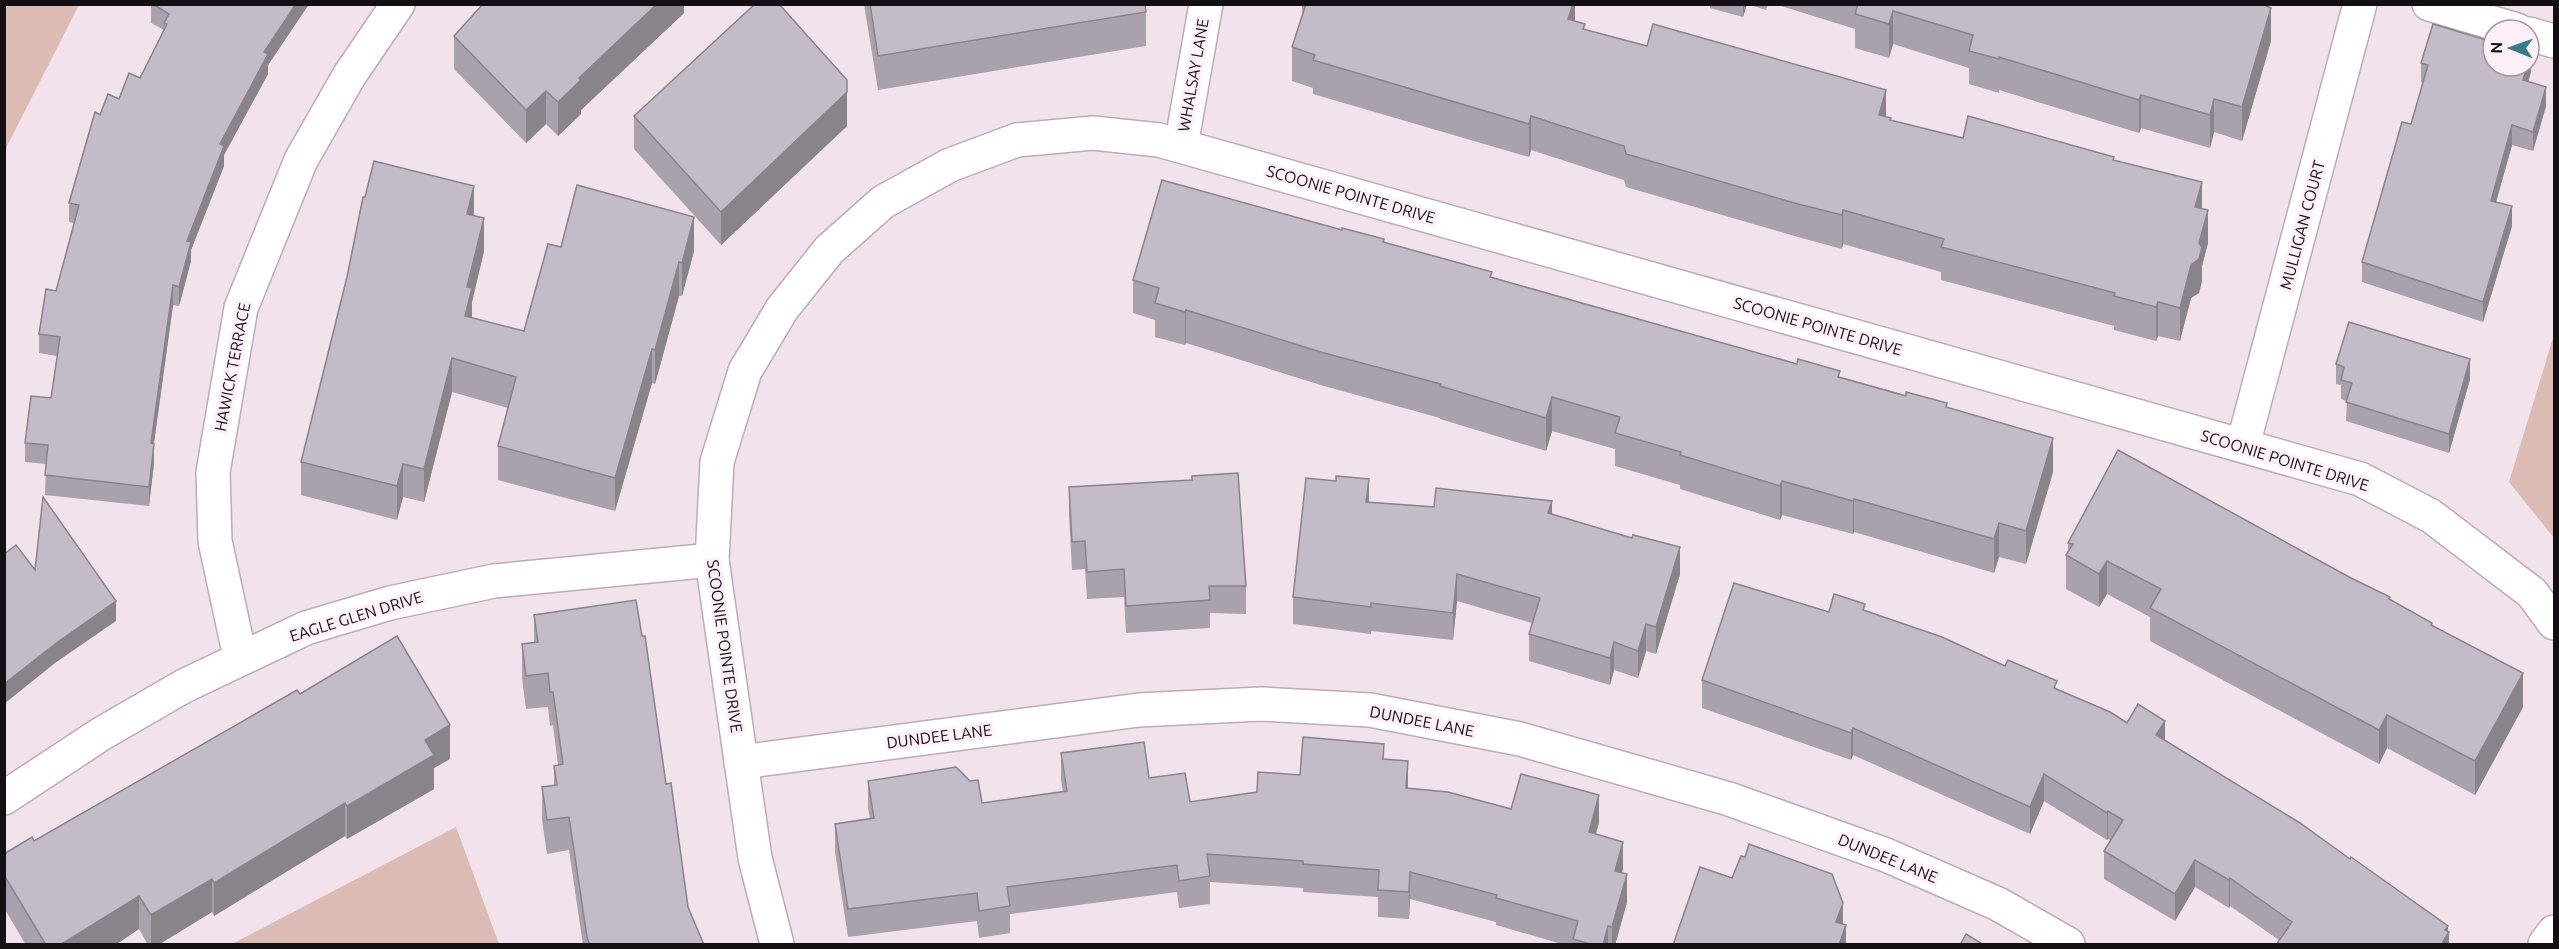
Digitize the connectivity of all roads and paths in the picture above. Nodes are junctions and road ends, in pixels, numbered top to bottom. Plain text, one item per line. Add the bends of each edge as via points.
1 (399, 4) edge
2 (1206, 4) edge
3 (2360, 4) edge
4 (2429, 4) edge
5 (2481, 19) edge
6 (1181, 146) junction
7 (2243, 446) junction
8 (712, 560) junction
9 (2554, 623) edge
10 (240, 657) junction
11 (741, 762) junction
12 (4, 798) edge
13 (2554, 932) edge
14 (777, 945) edge
15 (2068, 945) edge
16 (2545, 945) edge

1 - 10 street, HAWICK TERRACE via 349,76 301,160 241,308 213,472 215,541
2 - 6 street, WHALSAY LANE
3 - 7 street, MULLIGAN COURT
4 - 5 street
6 - 7 street, SCOONIE POINTE DRIVE
6 - 8 street, SCOONIE POINTE DRIVE via 1093,133 1017,140 950,165 883,202 829,250 782,309 746,371 717,462
7 - 9 street, SCOONIE POINTE DRIVE via 2360,479 2431,516 2532,593
8 - 10 street, EAGLE GLEN DRIVE via 494,581 337,618
8 - 11 street, SCOONIE POINTE DRIVE
10 - 12 street, EAGLE GLEN DRIVE via 101,734
11 - 14 street, SCOONIE POINTE DRIVE via 755,858
11 - 15 street, DUNDEE LANE via 1139,710 1261,704 1370,710 1520,739 1729,799 1886,855 1998,904
13 - 16 street

